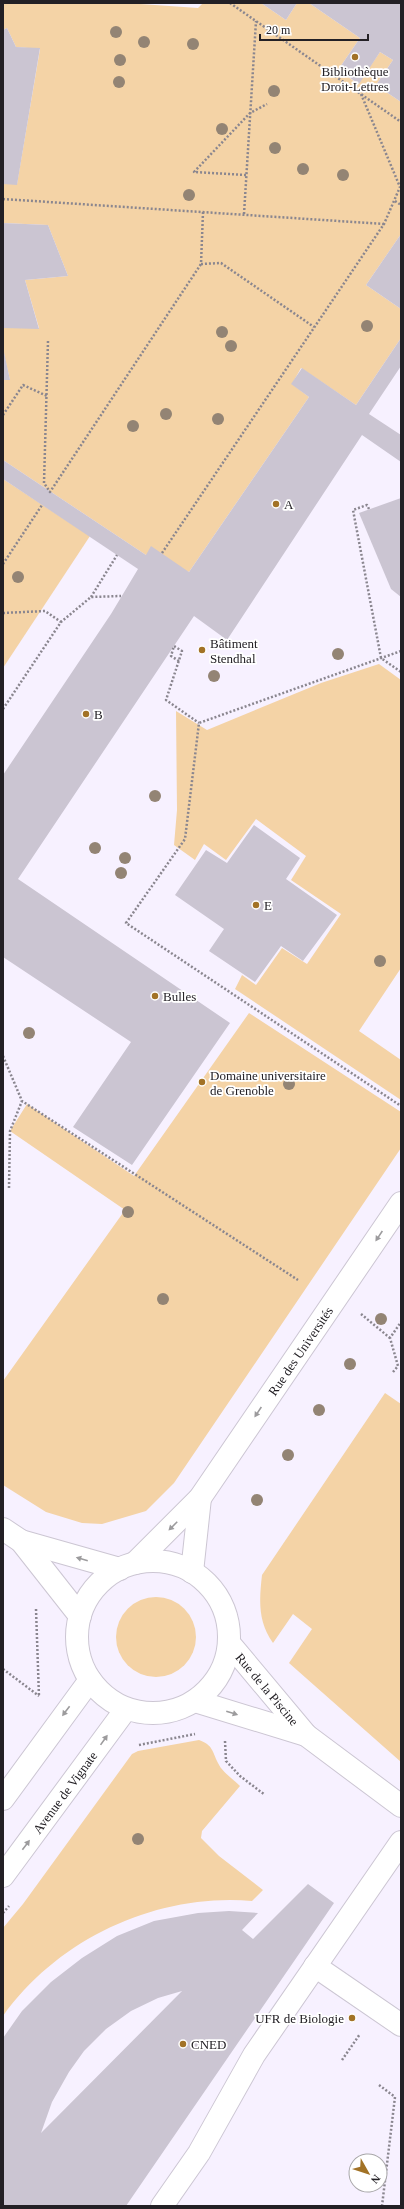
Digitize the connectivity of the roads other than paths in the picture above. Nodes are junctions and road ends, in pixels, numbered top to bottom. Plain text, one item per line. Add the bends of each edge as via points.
1 (401, 1203) edge
2 (200, 1498) junction
3 (3, 1529) edge
4 (21, 1541) junction
5 (128, 1566) junction
6 (192, 1572) junction
7 (80, 1616) junction
8 (229, 1643) junction
9 (90, 1680) junction
10 (195, 1701) junction
11 (126, 1709) junction
12 (306, 1735) junction
13 (3, 1799) edge
14 (401, 1806) edge
15 (401, 1842) edge
16 (3, 1876) edge
17 (315, 1966) junction
18 (401, 2025) edge
19 (162, 2206) edge

1 -> 2 street, Rue des Universités
2 -> 5 street, Rue des Universités
2 - 6 street, Rue des Universités
3 - 4 street
5 -> 4 street
4 - 7 street
5 - 6 street, Rue des Universités via 155,1561 174,1564
5 - 7 street, Rue des Universités via 103,1581 89,1597
6 - 8 street, Rue des Universités via 206,1583 218,1598 229,1628
7 - 9 street, Rue des Universités via 77,1639 82,1663
8 - 10 street, Rue des Universités via 224,1666 212,1686
8 - 12 street, Rue de la Piscine
9 - 11 street, Rue des Universités via 106,1697
9 -> 13 street
10 - 11 street, Rue des Universités via 174,1711 150,1714
10 -> 12 street, Rue de la Piscine
16 -> 11 street, Avenue de Vignate
12 - 14 street, Rue de la Piscine
15 - 17 street
17 - 18 street
17 - 19 street via 254,2055 200,2153

